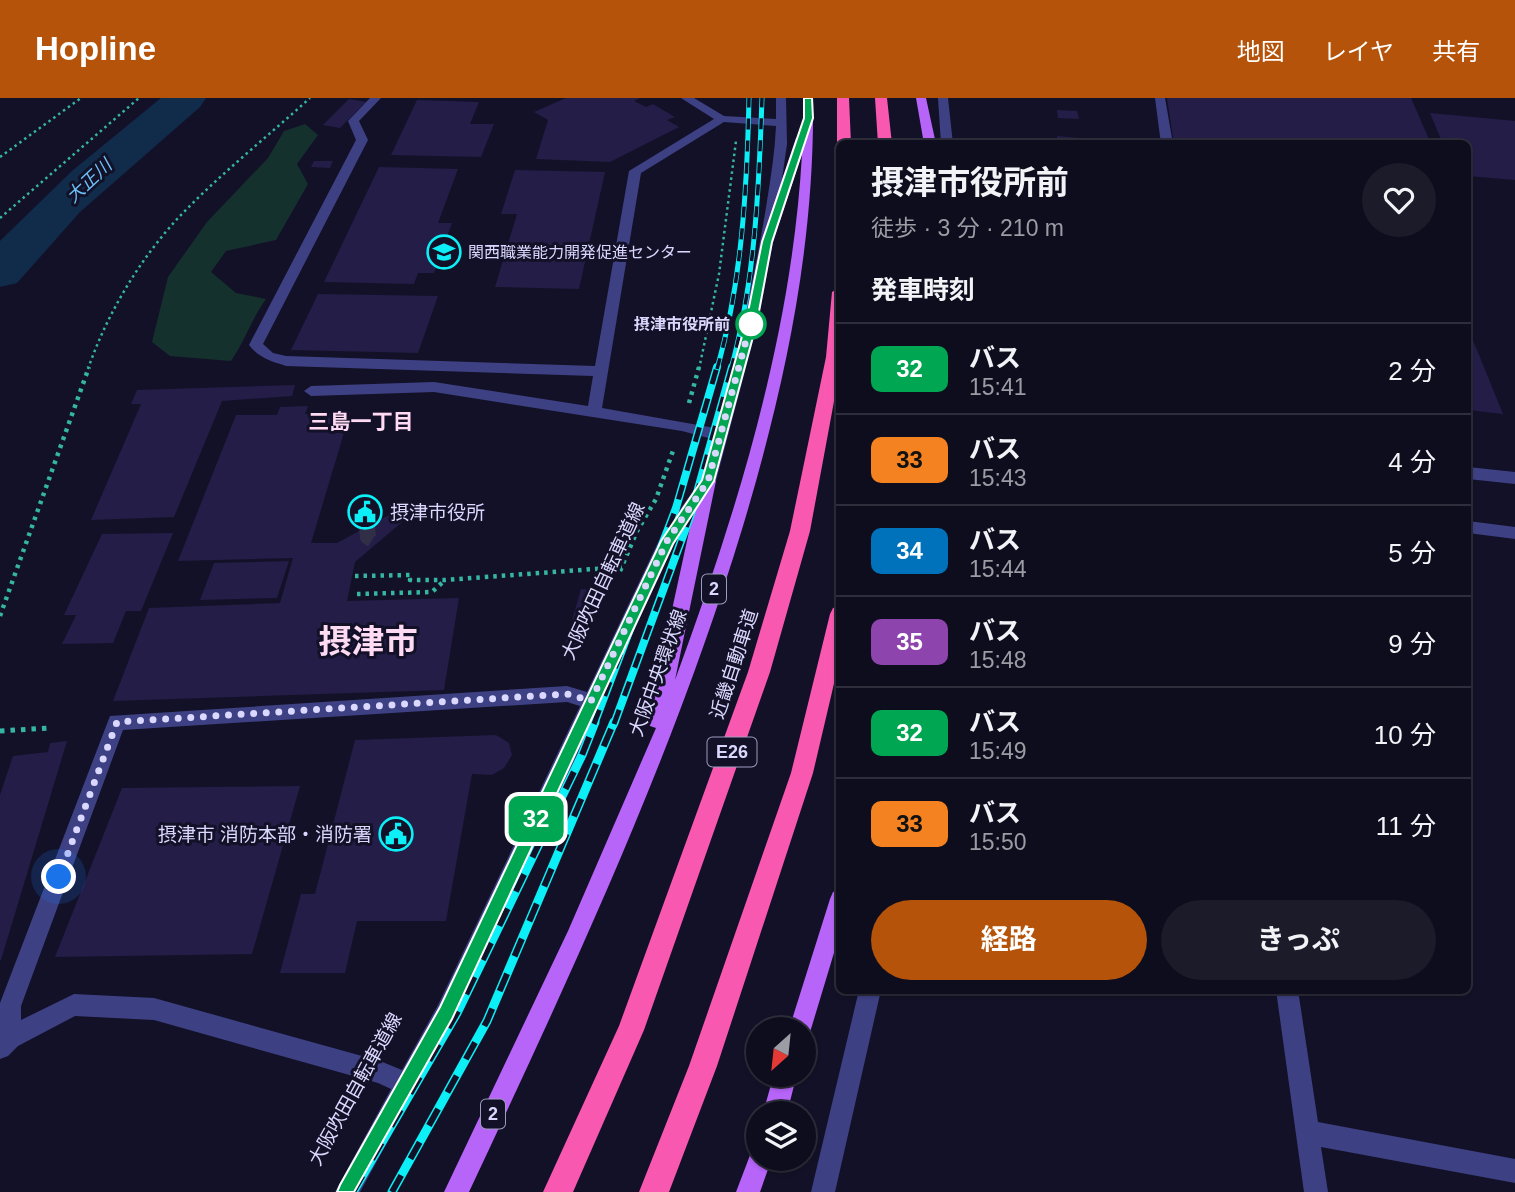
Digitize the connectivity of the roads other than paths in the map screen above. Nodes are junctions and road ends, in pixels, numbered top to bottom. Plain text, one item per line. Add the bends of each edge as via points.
1 (376, 98) edge
2 (686, 98) edge
3 (781, 98) edge
4 (808, 98) edge
5 (843, 98) edge
6 (881, 98) edge
7 (921, 98) edge
8 (943, 98) edge
9 (1160, 98) edge
10 (808, 118) junction
11 (722, 119) junction
12 (782, 123) junction
13 (844, 140) edge
14 (885, 140) edge
15 (929, 140) edge
16 (947, 140) edge
17 (1166, 140) edge
18 (767, 242) junction
19 (836, 336) edge
20 (601, 371) junction
21 (400, 388) junction
22 (311, 391) dead end
23 (397, 406) dead end
24 (594, 414) junction
25 (720, 435) junction
26 (1471, 473) edge
27 (1515, 478) edge
28 (708, 481) junction
29 (1471, 527) edge
30 (1515, 533) edge
31 (836, 631) edge
32 (591, 701) junction
33 (644, 781) junction
34 (836, 912) edge
35 (869, 994) edge
36 (1288, 994) edge
37 (804, 1017) edge
38 (5, 1043) edge
39 (406, 1084) junction
40 (1307, 1132) junction
41 (755, 1171) edge
42 (1515, 1171) edge
43 (347, 1192) edge
44 (456, 1192) edge
45 (558, 1192) edge
46 (654, 1192) edge
47 (748, 1192) edge
48 (823, 1192) edge
49 (1316, 1192) edge

1 - 20 street via 352,121 362,140 256,345 268,356 286,361
2 - 11 street
3 - 12 street
4 - 10 main road, 大阪中央環状線 / 2
5 - 13 highway
6 - 14 highway
7 - 15 main road
8 - 16 street
9 - 17 street
10 - 18 main road
10 - 33 main road, 大阪中央環状線 / 2 via 804,219 779,372 726,557
11 - 12 street
11 - 20 street via 635,171
12 - 18 street
18 - 25 street
19 - 45 highway, 近畿自動車道 / E26 via 800,531 759,672 631,1030
20 - 24 street
21 - 22 street
21 - 23 street
21 - 24 street via 434,387
24 - 25 street
25 - 28 street
26 - 27 street
28 - 32 street via 667,541
28 - 33 main road
29 - 30 street
31 - 46 highway via 802,773 703,1066
32 - 38 street via 567,694 117,722 10,1006
32 - 39 street via 446,1013
33 - 44 main road, 大阪中央環状線 / 2 via 586,918
34 - 37 main road
35 - 48 street
36 - 40 street
38 - 39 street via 74,1005 153,1009 380,1072
39 - 43 street
40 - 42 street
40 - 49 street
41 - 47 main road

